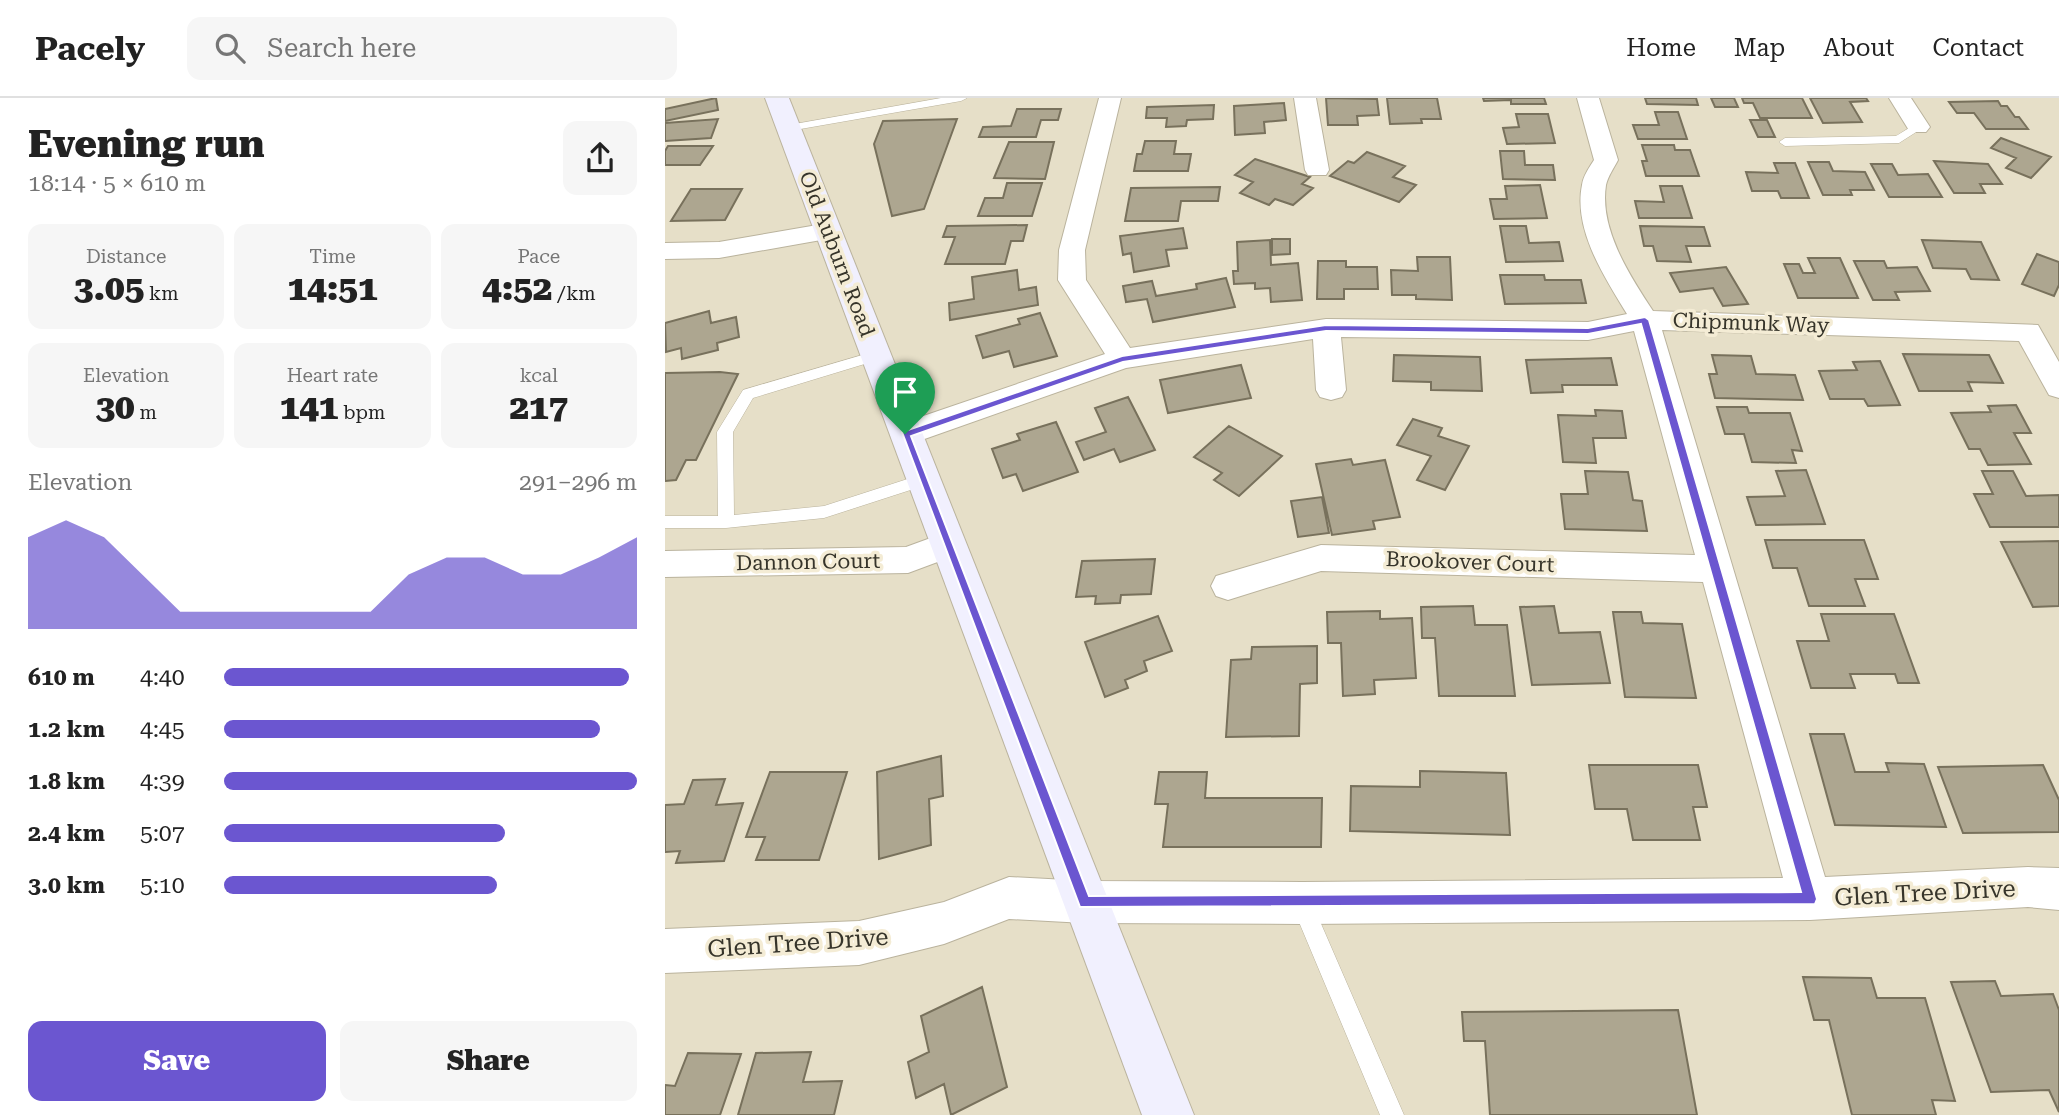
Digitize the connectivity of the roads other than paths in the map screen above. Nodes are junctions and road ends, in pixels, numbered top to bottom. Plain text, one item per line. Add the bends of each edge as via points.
1 (961, 98) edge
2 (1110, 98) edge
3 (1305, 98) edge
4 (1588, 98) edge
5 (1900, 98) edge
6 (783, 113) edge
7 (1918, 127) joint
8 (1785, 142) dead end
9 (1317, 170) dead end
10 (829, 230) junction
11 (665, 251) edge
12 (1645, 320) junction
13 (1326, 328) junction
14 (876, 356) junction
15 (1122, 359) junction
16 (2059, 388) edge
17 (1331, 390) dead end
18 (905, 434) junction
19 (923, 480) junction
20 (665, 522) edge
21 (726, 522) junction
22 (947, 545) junction
23 (665, 564) edge
24 (1716, 569) junction
25 (1229, 586) dead end
26 (2059, 889) edge
27 (1810, 899) junction
28 (1085, 902) junction
29 (1301, 903) junction
30 (665, 951) edge
31 (1167, 1114) edge
32 (1392, 1115) edge

1 - 6 lane
2 - 15 street via 1072,250 1072,280
3 - 9 street
4 - 12 street via 1606,160 1594,185 1596,224 1624,288
5 - 7 street
6 - 10 main road, Old Auburn Road
7 - 8 lane via 1899,139
10 - 11 street via 719,250
10 - 14 main road, Old Auburn Road
12 - 13 street, Chipmunk Way via 1588,331
12 - 16 street, Chipmunk Way via 2028,332
12 - 24 street
13 - 15 street, Chipmunk Way
13 - 17 street
14 - 18 main road, Old Auburn Road
14 - 21 lane via 748,394 726,432
15 - 18 street, Chipmunk Way
18 - 19 main road, Old Auburn Road
19 - 21 lane via 824,512
19 - 22 main road, Old Auburn Road
20 - 21 lane
22 - 23 street, Dannon Court via 908,560
22 - 28 main road, Old Auburn Road
24 - 25 street, Brookover Court via 1321,558
24 - 27 street
26 - 27 street, Glen Tree Drive
27 - 29 street, Glen Tree Drive
28 - 29 street, Glen Tree Drive
28 - 30 street, Glen Tree Drive via 1009,898 944,923 859,943
28 - 31 main road, Old Auburn Road
29 - 32 lane

